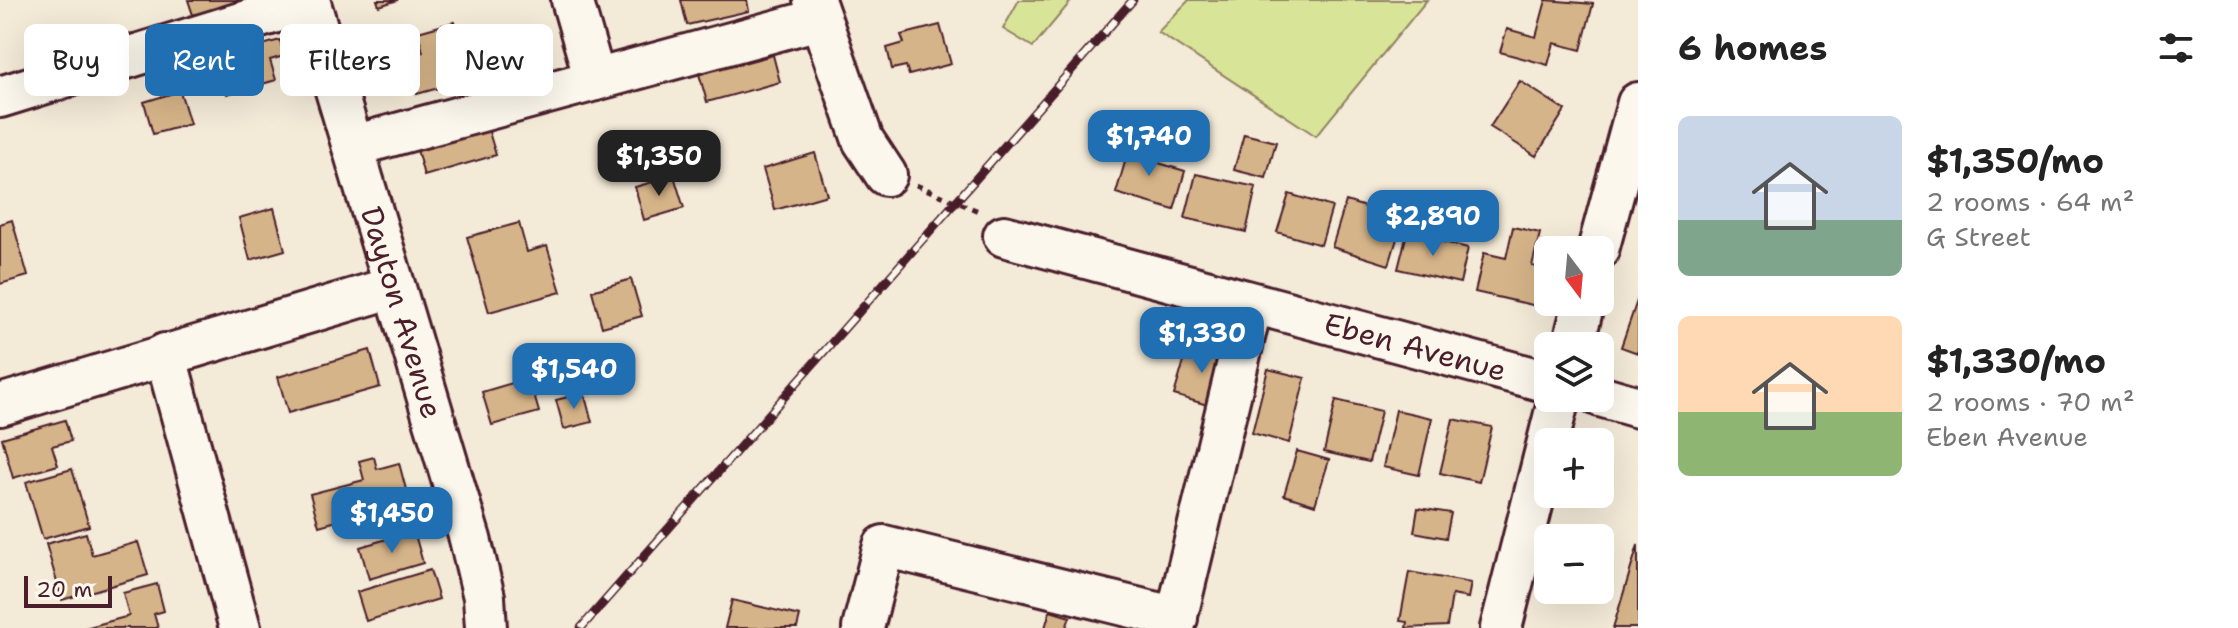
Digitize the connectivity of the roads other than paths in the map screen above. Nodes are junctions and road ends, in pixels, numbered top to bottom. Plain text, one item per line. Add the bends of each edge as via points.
1 (572, 0) edge
2 (309, 1) edge
3 (816, 10) edge
4 (595, 80) junction
5 (0, 97) edge
6 (1638, 103) edge
7 (353, 146) junction
8 (886, 175) road end
9 (1004, 236) road end
10 (1602, 236) edge
11 (394, 287) junction
12 (1252, 304) junction
13 (165, 354) junction
14 (1534, 378) edge
15 (1614, 400) edge
16 (0, 405) edge
17 (1638, 407) edge
18 (1555, 412) edge
19 (1175, 623) edge
20 (240, 628) edge
21 (486, 628) edge
22 (863, 628) edge
23 (1501, 628) edge

1 - 4 street
2 - 5 street
2 - 7 street, Dayton Avenue
3 - 4 street
3 - 8 street via 863,140
4 - 7 street
6 - 10 street
7 - 11 street, Dayton Avenue
9 - 12 street, Eben Avenue
11 - 13 street
11 - 21 street, Dayton Avenue via 470,539
12 - 14 street, Eben Avenue
12 - 19 street
13 - 16 street
13 - 20 street
15 - 17 street
18 - 23 street
19 - 22 street via 884,546

